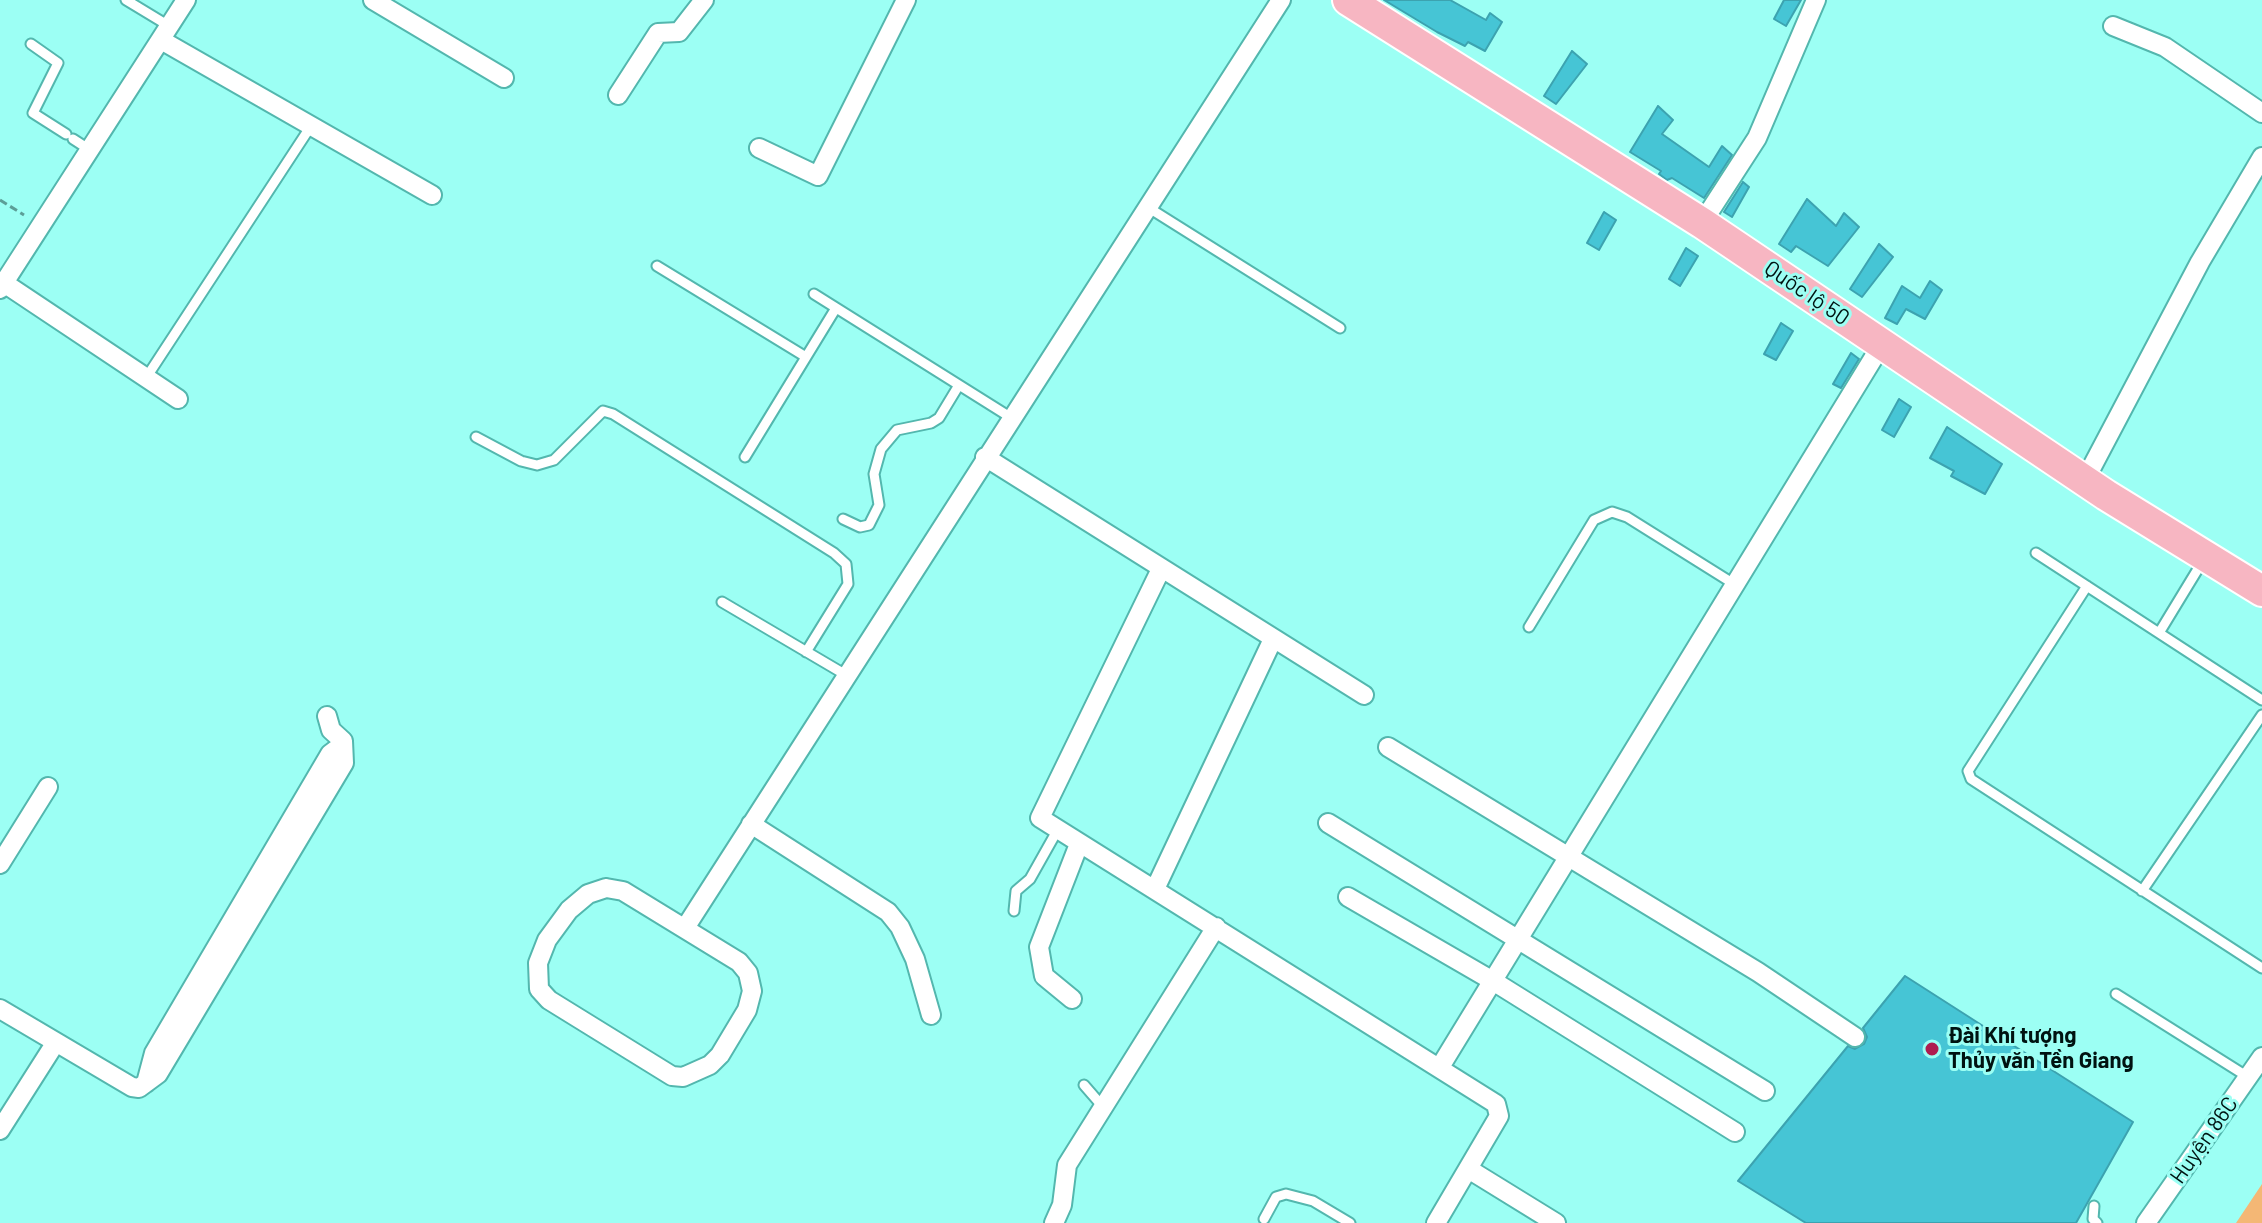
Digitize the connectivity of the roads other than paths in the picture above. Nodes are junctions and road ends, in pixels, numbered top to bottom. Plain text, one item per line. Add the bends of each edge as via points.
1 (126, 0) edge
2 (186, 0) edge
3 (373, 0) edge
4 (704, 0) edge
5 (906, 0) edge
6 (1281, 0) edge
7 (1816, 0) edge
8 (1361, 3) edge
9 (2113, 26) dead end
10 (165, 33) junction
11 (31, 44) dead end
12 (504, 78) dead end
13 (618, 95) dead end
14 (2262, 113) edge
15 (311, 126) junction
16 (759, 148) dead end
17 (90, 150) junction
18 (2262, 157) edge
19 (432, 195) dead end
20 (1149, 208) junction
21 (1702, 223) junction
22 (657, 266) dead end
23 (2, 286) edge
24 (814, 294) dead end
25 (836, 308) junction
26 (1340, 328) dead end
27 (1882, 344) junction
28 (806, 357) junction
29 (146, 378) junction
30 (959, 385) junction
31 (178, 399) dead end
32 (1010, 417) junction
33 (476, 437) dead end
34 (745, 457) dead end
35 (985, 457) junction
36 (2085, 480) junction
37 (843, 519) dead end
38 (2036, 553) dead end
39 (2206, 556) junction
40 (1161, 569) junction
41 (1734, 584) junction
42 (2087, 586) junction
43 (2262, 591) edge
44 (722, 602) dead end
45 (1529, 627) dead end
46 (2159, 633) junction
47 (1273, 639) junction
48 (806, 652) junction
49 (846, 675) junction
50 (1364, 695) dead end
51 (2262, 700) edge
52 (2262, 715) edge
53 (327, 716) dead end
54 (1388, 747) dead end
55 (48, 787) dead end
56 (1328, 823) dead end
57 (751, 824) junction
58 (1057, 831) junction
59 (1079, 844) junction
60 (1570, 858) junction
61 (0, 864) edge
62 (1155, 889) junction
63 (2142, 891) junction
64 (1348, 897) dead end
65 (1014, 911) dead end
66 (1216, 927) junction
67 (685, 928) junction
68 (1518, 940) junction
69 (2262, 968) edge
70 (1493, 981) junction
71 (2116, 994) dead end
72 (1072, 999) dead end
73 (0, 1009) edge
74 (931, 1015) dead end
75 (1855, 1037) dead end
76 (56, 1042) junction
77 (2262, 1057) edge
78 (1440, 1067) junction
79 (2248, 1077) junction
80 (1084, 1085) dead end
81 (1765, 1091) dead end
82 (1104, 1108) junction
83 (0, 1130) edge
84 (1735, 1132) dead end
85 (1470, 1170) junction
86 (2094, 1206) dead end
87 (1264, 1219) dead end
88 (1054, 1223) edge
89 (1350, 1223) edge
90 (1436, 1223) edge
91 (1556, 1223) edge
92 (2097, 1223) edge
93 (2146, 1223) edge

1 - 10 lane
2 - 10 street
3 - 12 street
4 - 13 street via 679,32 658,33
5 - 16 street via 818,176
6 - 20 street
7 - 21 street via 1757,138
8 - 21 highway, Quốc lộ 50
9 - 14 street via 2165,47
10 - 15 street
10 - 17 street
11 - 17 lane via 58,63 33,113
15 - 19 street
15 - 29 lane
17 - 23 street
18 - 36 street
20 - 26 lane
20 - 32 street
21 - 27 highway, Quốc lộ 50
22 - 28 lane
23 - 29 street
24 - 25 lane
25 - 28 lane
25 - 30 lane
27 - 36 highway, Quốc lộ 50
27 - 41 street
28 - 34 lane
29 - 31 street
30 - 32 lane
30 - 37 lane via 939,418 897,430 881,449 874,474 879,505 869,525
32 - 35 street
33 - 48 lane via 537,465 554,460 603,411 613,414 834,553 846,564 848,584
35 - 40 street
35 - 49 street
36 - 39 highway, Quốc lộ 50
38 - 42 lane
39 - 43 highway, Quốc lộ 50
39 - 46 lane
40 - 47 street
40 - 58 street via 1040,813
41 - 45 lane via 1612,512 1594,520
41 - 60 street
42 - 46 lane
42 - 63 lane via 1968,771 1971,779
44 - 48 lane
46 - 51 lane
47 - 50 street
47 - 62 street
48 - 49 lane
49 - 57 street
52 - 63 lane
53 - 76 street via 331,730 343,741 344,763 233,935 166,1063 146,1083 132,1087
54 - 60 street
55 - 61 street
56 - 68 street
57 - 67 street
57 - 74 street via 888,912 915,959
58 - 59 street
58 - 65 lane via 1030,879 1016,891
59 - 62 street
59 - 72 street via 1039,947 1044,976
60 - 68 street
60 - 75 street
62 - 66 street
63 - 69 lane
64 - 70 street
66 - 78 street
66 - 82 street
67 - 67 street via 739,962 752,991 747,1010 720,1055 691,1074 672,1076 539,989 538,963 547,940 588,894 606,888 623,891
68 - 70 street
68 - 81 street
70 - 78 street
70 - 84 street
71 - 79 lane
73 - 76 street
76 - 83 street
77 - 79 street, Huyện 86C
78 - 85 street via 1500,1110
79 - 93 street, Huyện 86C
80 - 82 lane
82 - 88 street via 1067,1165
85 - 90 street
85 - 91 street
86 - 92 lane
87 - 89 lane via 1276,1197 1286,1194 1313,1201

